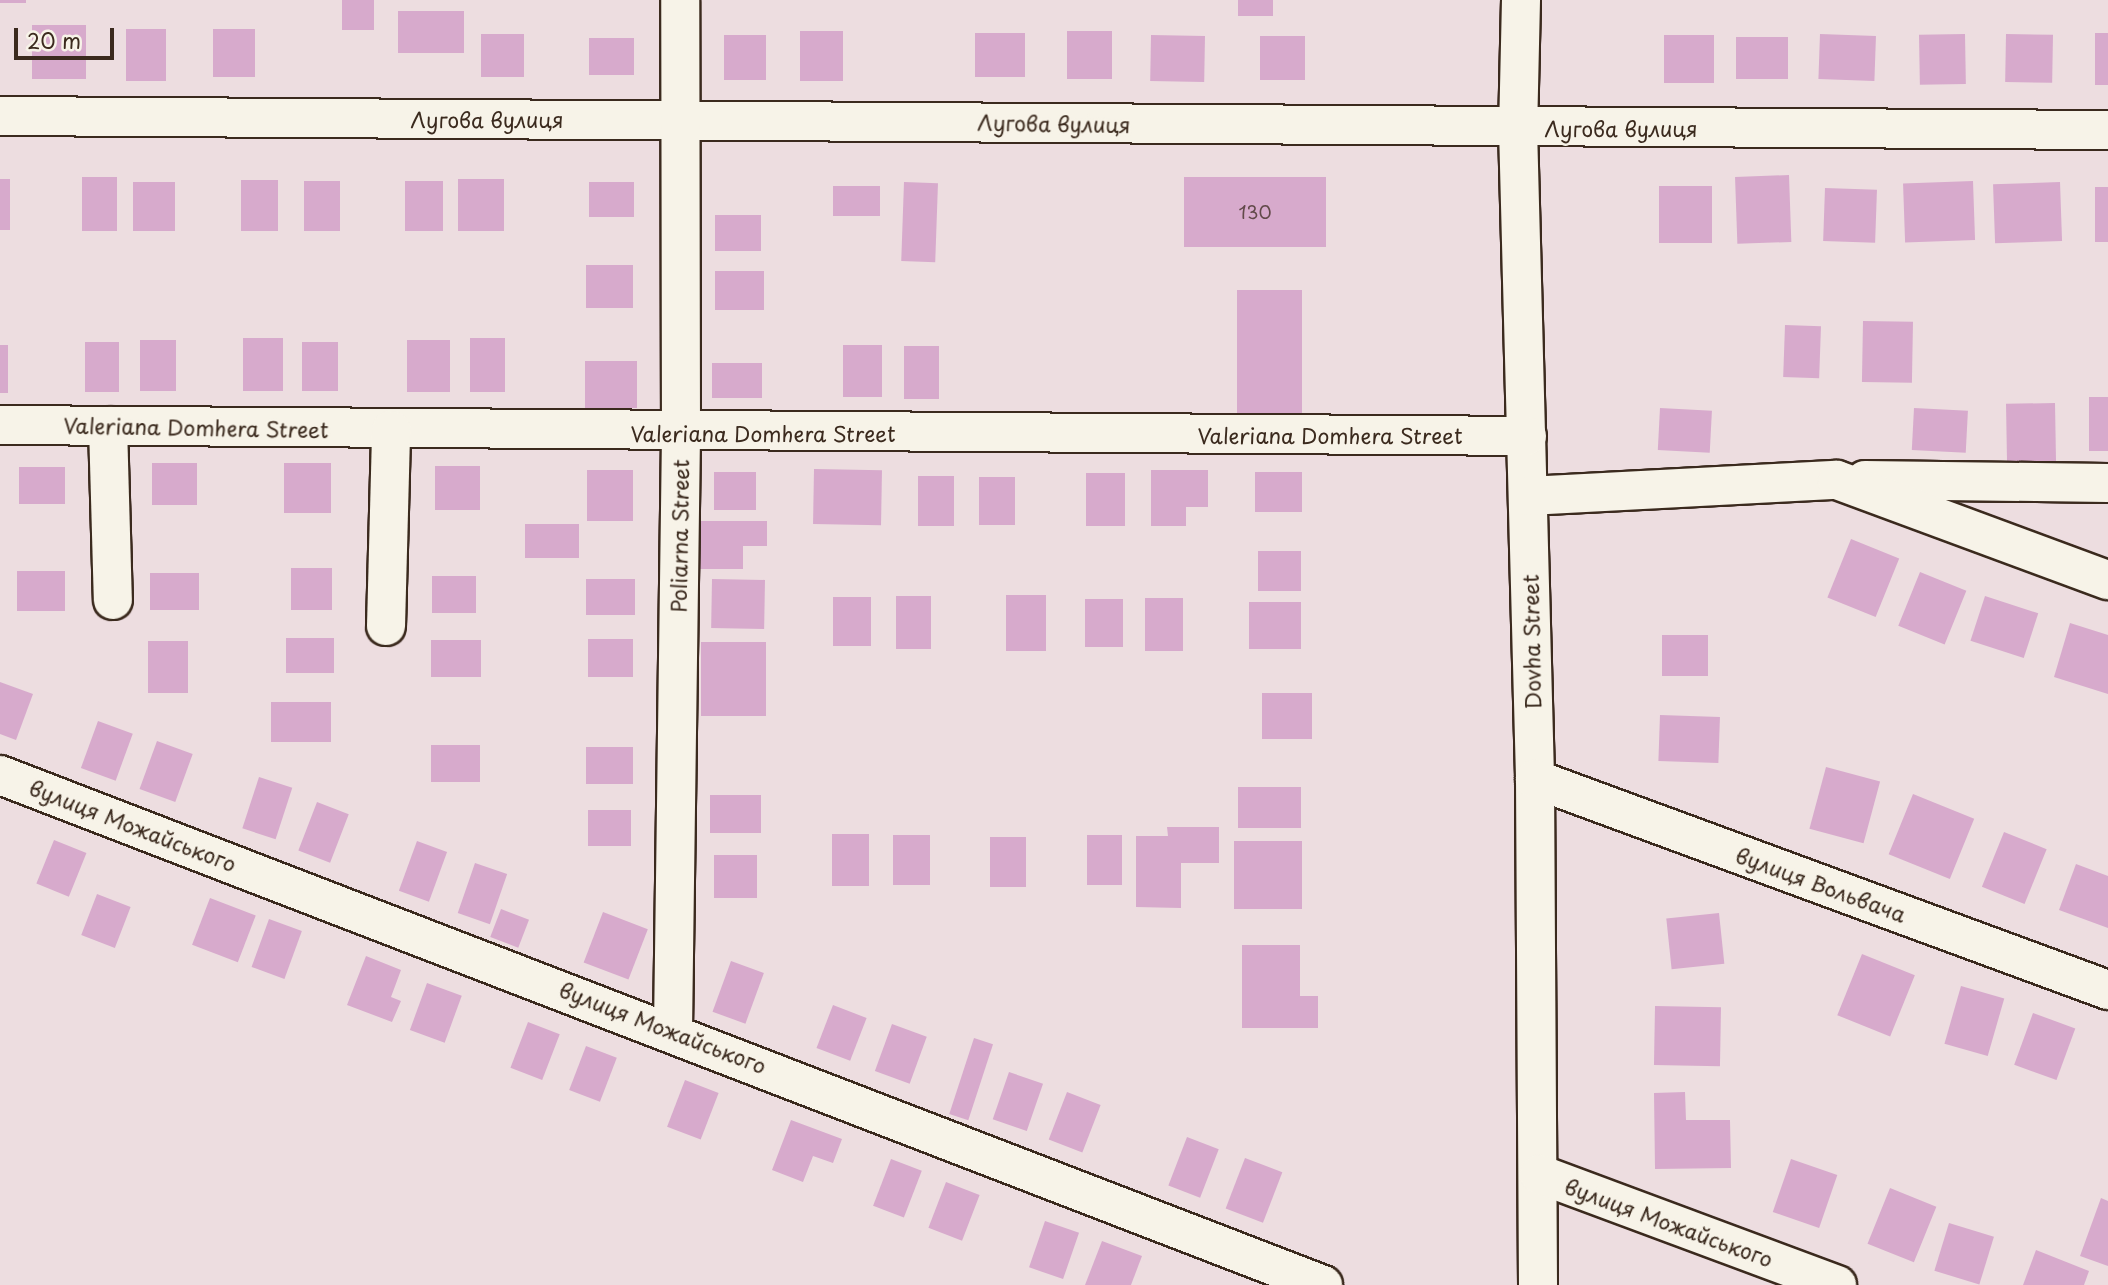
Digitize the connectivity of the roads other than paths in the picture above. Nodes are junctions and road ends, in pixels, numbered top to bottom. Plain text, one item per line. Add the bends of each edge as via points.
1 (680, 0) edge
2 (1521, 0) edge
3 (0, 116) edge
4 (680, 120) junction
5 (1518, 128) junction
6 (2108, 130) edge
7 (0, 425) edge
8 (108, 426) junction
9 (391, 430) junction
10 (681, 433) junction
11 (1527, 436) junction
12 (1837, 480) junction
13 (2108, 483) edge
14 (1528, 496) junction
15 (2108, 580) edge
16 (113, 600) dead end
17 (386, 626) dead end
18 (0, 775) edge
19 (1535, 779) junction
20 (2108, 990) edge
21 (673, 1031) junction
22 (1539, 1174) junction
23 (1323, 1285) edge
24 (1538, 1285) edge
25 (1837, 1285) edge

1 - 4 street, Poliarna Street
2 - 5 street, Dovha Street
3 - 4 street, Лугова вулиця
4 - 5 street, Лугова вулиця
4 - 10 street, Poliarna Street
5 - 6 street, Лугова вулиця
5 - 11 street, Dovha Street
7 - 8 street, Valeriana Domhera Street
8 - 9 street, Valeriana Domhera Street
8 - 16 street
9 - 10 street, Valeriana Domhera Street
9 - 17 street
10 - 11 street, Valeriana Domhera Street
10 - 21 street, Poliarna Street
11 - 14 street, Dovha Street
12 - 13 street
12 - 14 street
12 - 15 street
14 - 19 street, Dovha Street
18 - 21 street, вулиця Можайського
19 - 20 street, вулиця Вольвача
19 - 22 street, Dovha Street
21 - 23 street, вулиця Можайського
22 - 24 street, Dovha Street
22 - 25 street, вулиця Можайського

